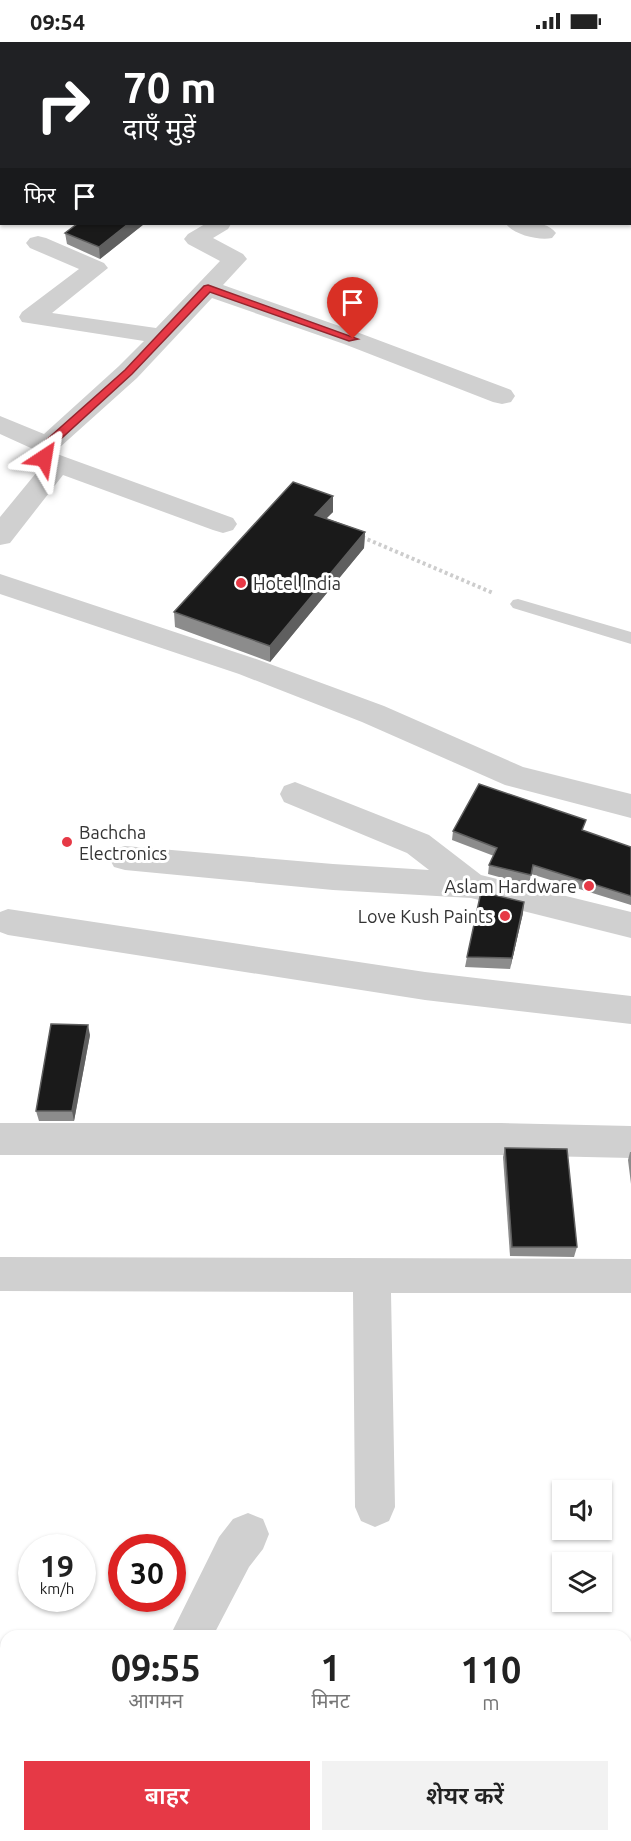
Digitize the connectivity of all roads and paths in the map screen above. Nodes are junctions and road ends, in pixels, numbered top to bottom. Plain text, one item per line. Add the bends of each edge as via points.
1 (218, 225) edge
2 (521, 225) edge
3 (544, 233) dead end
4 (38, 243) dead end
5 (208, 288) junction
6 (163, 336) junction
7 (502, 396) dead end
8 (0, 424) edge
9 (52, 455) junction
10 (224, 524) dead end
11 (357, 535) edge
12 (0, 536) edge
13 (0, 584) edge
14 (518, 604) joint
15 (631, 639) edge
16 (295, 794) dead end
17 (631, 806) edge
18 (125, 858) dead end
19 (471, 885) junction
20 (8, 922) dead end
21 (631, 925) edge
22 (631, 1010) edge
23 (0, 1139) edge
24 (631, 1142) edge
25 (0, 1274) edge
26 (372, 1275) junction
27 (631, 1276) edge
28 (375, 1507) dead end
29 (249, 1534) dead end
30 (194, 1630) edge

1 - 5 street via 196,239 235,259
2 - 3 street
4 - 6 street via 96,268 31,317
5 - 6 street
5 - 7 street
6 - 9 street
8 - 9 street
9 - 10 street
9 - 12 street
11 - 14 path
13 - 17 street via 249,667 373,714 516,777
14 - 15 lane
16 - 19 street via 418,844
18 - 19 street
19 - 21 street
20 - 22 street via 425,986
23 - 24 street
25 - 26 street
26 - 27 street
26 - 28 street
29 - 30 street via 234,1552

